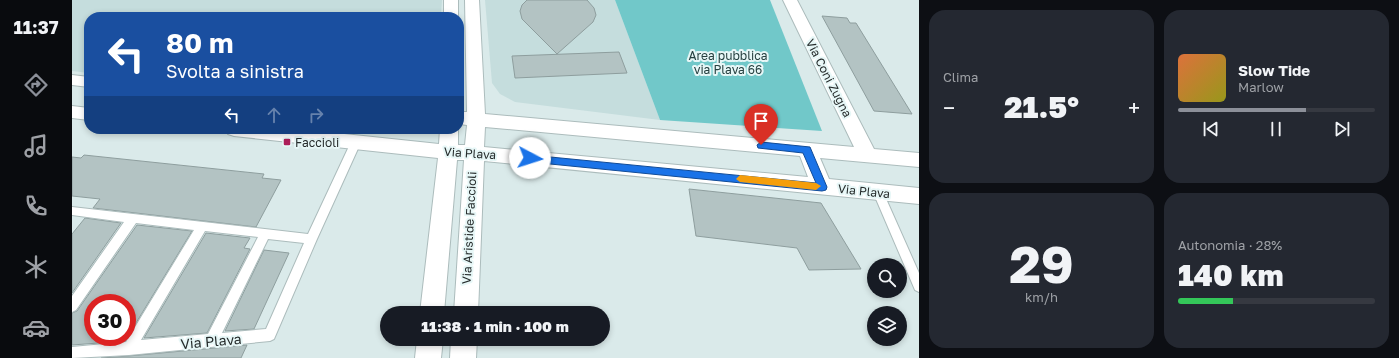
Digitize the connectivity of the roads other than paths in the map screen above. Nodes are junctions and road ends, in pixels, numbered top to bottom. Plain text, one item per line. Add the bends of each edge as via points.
1 (451, 0) edge
2 (472, 0) edge
3 (790, 0) edge
4 (450, 12) edge
5 (72, 80) edge
6 (84, 81) edge
7 (72, 112) edge
8 (84, 113) edge
9 (467, 118) edge
10 (281, 134) edge
11 (449, 134) edge
12 (356, 142) junction
13 (806, 150) junction
14 (448, 152) junction
15 (473, 153) junction
16 (868, 155) junction
17 (919, 160) edge
18 (822, 187) junction
19 (878, 192) junction
20 (919, 196) edge
21 (72, 212) edge
22 (133, 218) junction
23 (202, 227) junction
24 (265, 234) junction
25 (311, 239) junction
26 (919, 286) edge
27 (72, 306) edge
28 (433, 306) edge
29 (466, 306) edge
30 (210, 341) junction
31 (429, 346) edge
32 (464, 346) edge
33 (130, 349) junction
34 (72, 353) edge
35 (428, 358) edge
36 (464, 358) edge

1 - 4 street
2 - 9 street, Via Aristide Faccioli
3 - 16 street, Via Coni Zugna
5 - 6 street
7 - 8 street
9 - 13 street
9 - 15 street, Via Aristide Faccioli
10 - 12 street, Via Plava
11 - 14 street, Via Aristide Faccioli
12 - 14 street, Via Plava
12 - 25 lane, Via Plava
13 - 16 street
13 - 18 street
14 - 15 street, Via Plava
14 - 28 street, Via Aristide Faccioli
15 - 18 street, Via Plava
15 - 29 street, Via Aristide Faccioli
16 - 17 street
18 - 19 street, Via Plava
19 - 20 street, Via Plava
19 - 26 lane
21 - 22 lane
22 - 23 lane
22 - 27 lane
23 - 24 lane
23 - 33 lane
24 - 25 lane
24 - 30 lane
25 - 30 lane, Via Plava via 270,335
30 - 33 lane, Via Plava
31 - 35 street
32 - 36 street
33 - 34 lane, Via Plava

